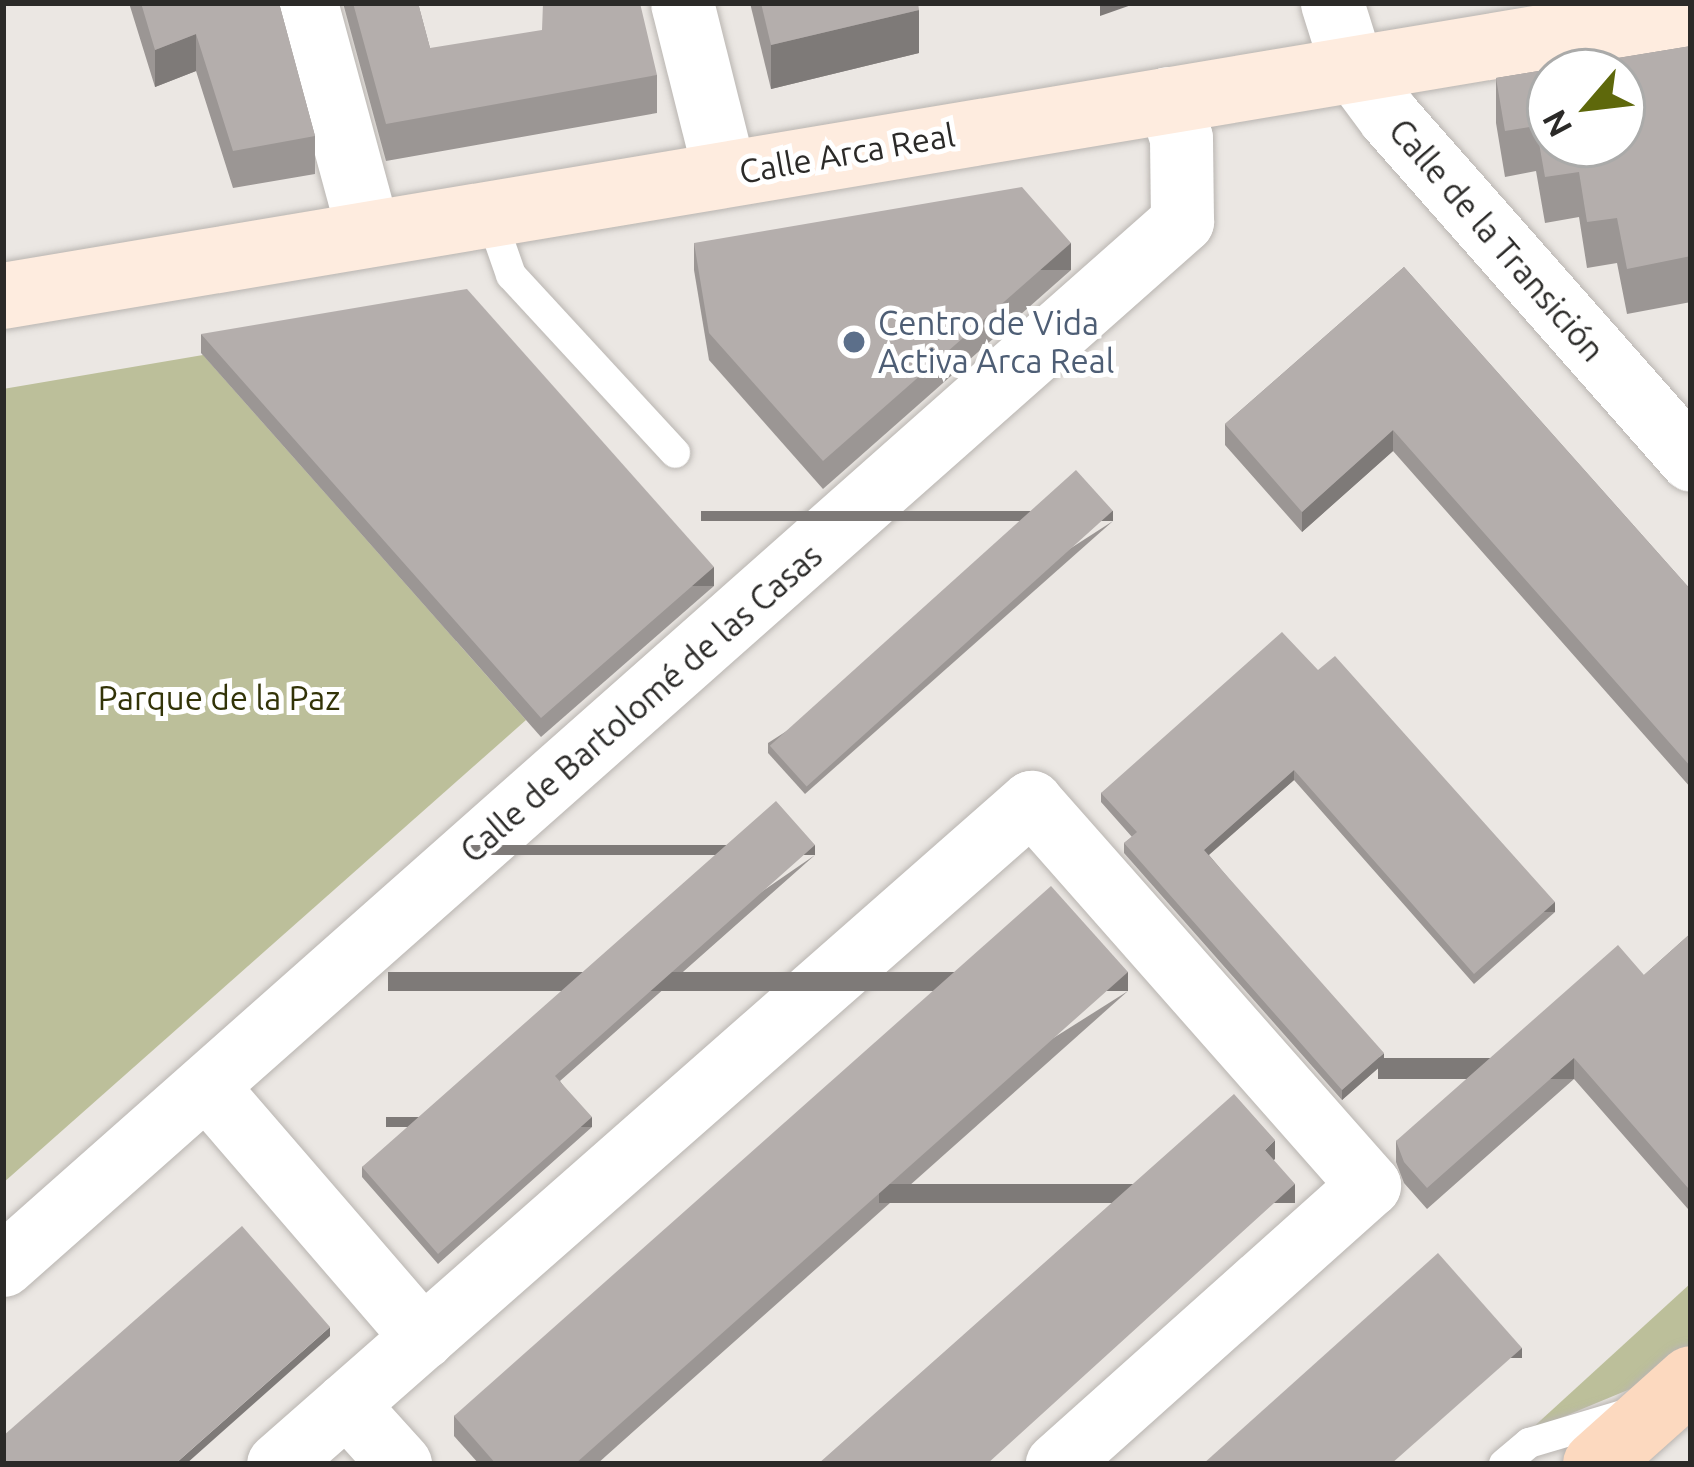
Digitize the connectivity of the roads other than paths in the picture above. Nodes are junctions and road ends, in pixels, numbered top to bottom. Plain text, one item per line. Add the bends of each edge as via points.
1 (305, 3) edge
2 (682, 3) edge
3 (1332, 3) edge
4 (1691, 13) edge
5 (1352, 67) junction
6 (1168, 98) junction
7 (725, 174) junction
8 (490, 215) junction
9 (369, 235) junction
10 (3, 296) edge
11 (675, 453) dead end
12 (1691, 460) edge
13 (206, 1086) junction
14 (3, 1264) edge
15 (423, 1336) junction
16 (1679, 1390) edge
17 (346, 1404) junction
18 (278, 1464) edge
19 (400, 1464) edge
20 (1058, 1464) edge
21 (1504, 1464) edge
22 (1596, 1464) edge

1 - 9 street
2 - 7 street
3 - 5 street, Calle de la Transición
4 - 5 street, Calle Arca Real
5 - 6 street, Calle Arca Real
5 - 12 street, Calle de la Transición
6 - 7 street, Calle Arca Real
6 - 13 street, Calle de Bartolomé de las Casas via 1180,137 1182,221
7 - 8 street, Calle Arca Real
8 - 9 street, Calle Arca Real
8 - 11 lane via 511,275
9 - 10 street, Calle Arca Real
13 - 14 street, Calle de Bartolomé de las Casas
13 - 15 street
15 - 17 street
15 - 20 street via 1031,802 1369,1185
16 - 21 lane via 1529,1443
16 - 22 main road
17 - 18 street
17 - 19 street

